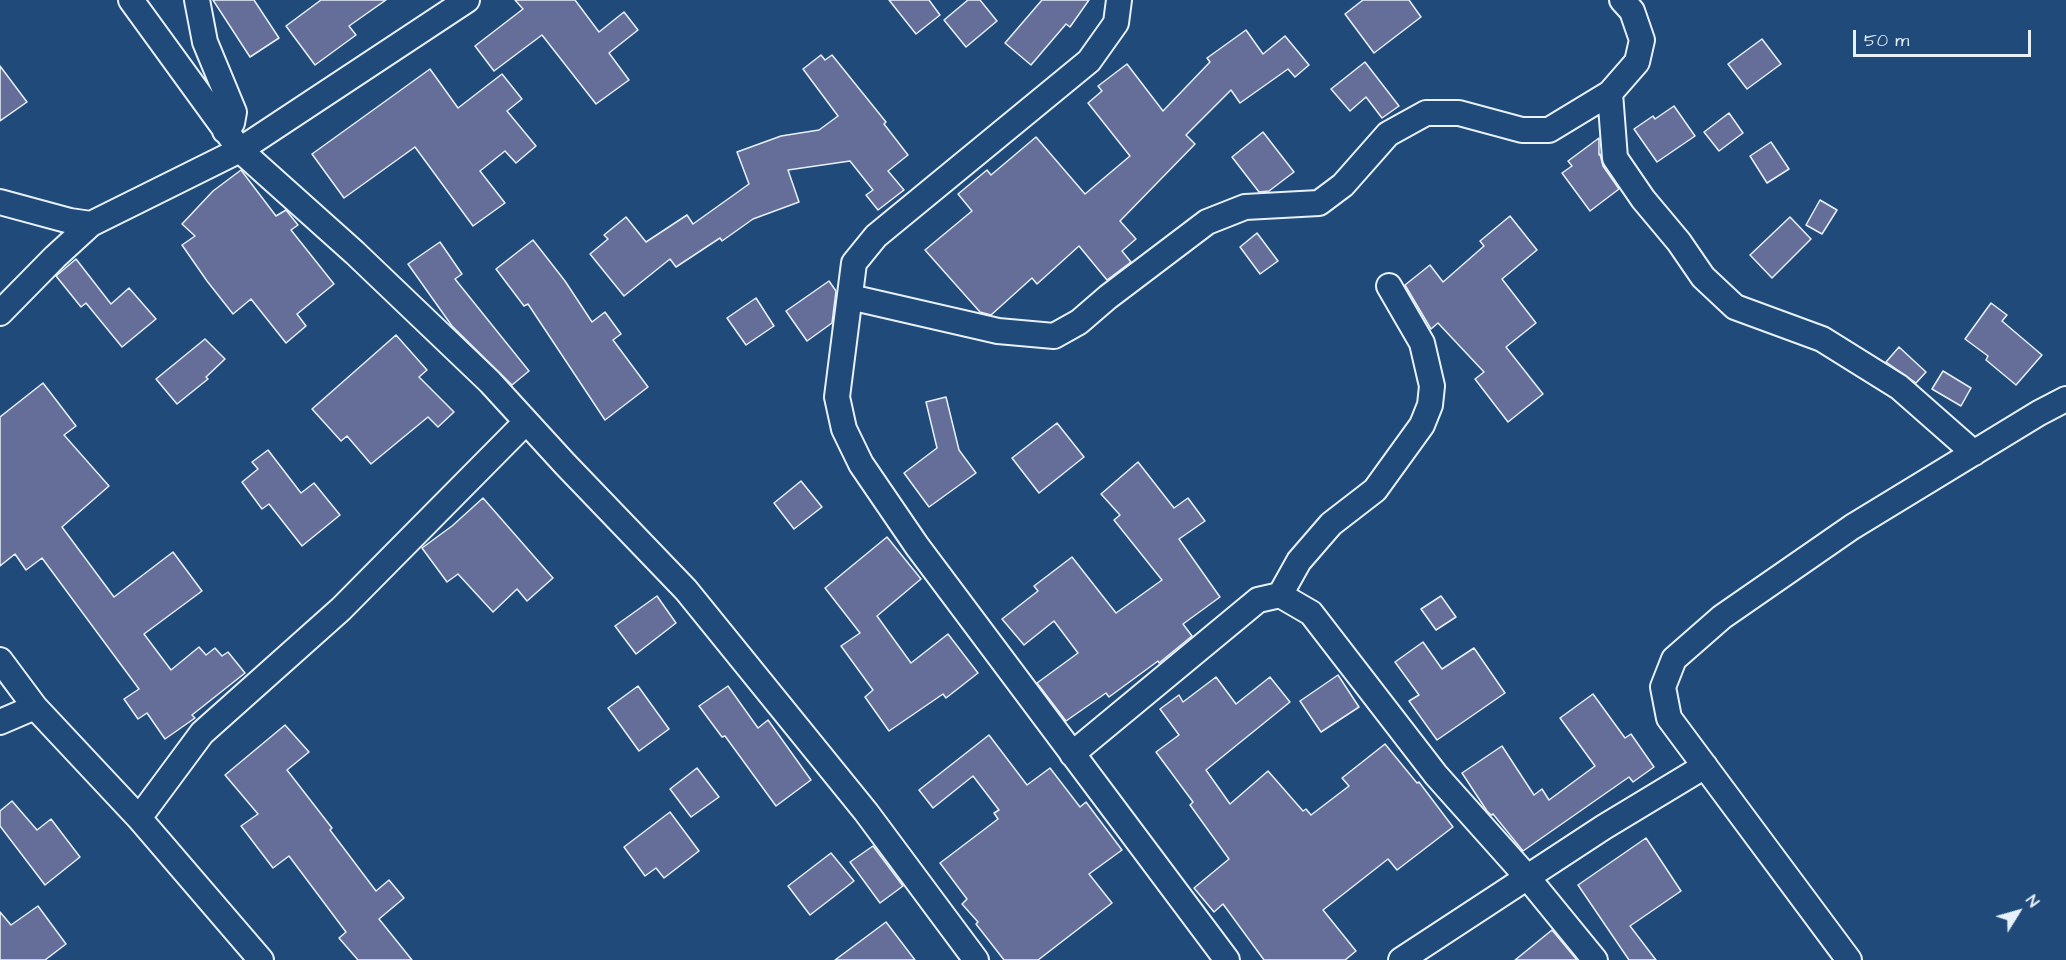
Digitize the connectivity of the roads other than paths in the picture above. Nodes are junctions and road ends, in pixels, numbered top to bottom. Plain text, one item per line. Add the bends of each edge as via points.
1 (131, 0) edge
2 (197, 0) edge
3 (468, 0) edge
4 (1119, 0) edge
5 (1622, 0) edge
6 (1610, 93) junction
7 (225, 131) junction
8 (240, 150) junction
9 (0, 202) edge
10 (91, 224) junction
11 (1389, 286) dead end
12 (850, 297) junction
13 (0, 314) edge
14 (2066, 399) edge
15 (526, 422) junction
16 (1974, 453) junction
17 (1280, 595) junction
18 (0, 660) edge
19 (35, 707) junction
20 (0, 722) edge
21 (1072, 754) junction
22 (1705, 766) junction
23 (139, 818) junction
24 (1528, 878) junction
25 (261, 960) edge
26 (976, 960) edge
27 (1227, 960) edge
28 (1401, 960) edge
29 (1594, 960) edge
30 (1849, 960) edge

1 - 7 street
2 - 7 street via 206,42 234,112
3 - 8 street
4 - 12 street via 1116,23 1089,61 876,236 854,263
5 - 6 street via 1632,11 1642,40 1637,62
6 - 12 street via 1549,130 1522,130 1459,113 1426,113 1388,135 1343,185 1319,203 1245,207 1207,222 1079,322 1054,336 998,331
6 - 16 street via 1615,158 1702,277 1734,307 1822,339 1899,387
7 - 8 street
8 - 10 street
8 - 15 street via 431,325
9 - 10 street
10 - 13 street
11 - 17 street via 1422,343 1432,386 1430,405 1422,425 1375,490 1331,524 1299,561
12 - 21 street via 837,397 844,429 861,464
14 - 16 street
15 - 23 street via 341,609 202,733
15 - 26 street via 686,591 866,812
16 - 22 street via 1843,533 1722,617 1674,659 1663,687 1669,718
17 - 21 street via 1258,600
17 - 24 street via 1311,613 1436,775
18 - 19 street
19 - 20 street
19 - 23 street
21 - 27 street
22 - 24 street
22 - 30 street
23 - 25 street
24 - 28 street
24 - 29 street

